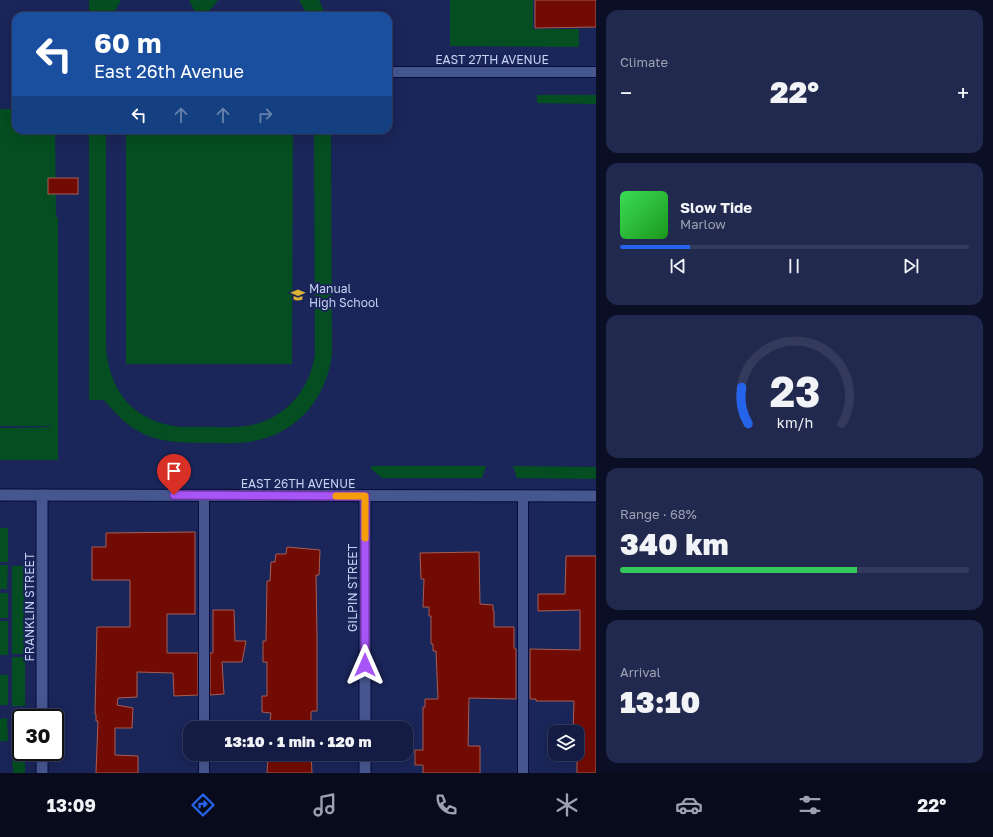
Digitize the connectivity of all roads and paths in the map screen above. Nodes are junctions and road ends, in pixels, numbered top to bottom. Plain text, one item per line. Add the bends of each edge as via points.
1 (392, 72) edge
2 (596, 72) edge
3 (0, 495) edge
4 (42, 495) junction
5 (204, 495) junction
6 (365, 496) junction
7 (523, 496) junction
8 (596, 496) edge
9 (42, 709) edge
10 (204, 721) edge
11 (365, 721) edge
12 (42, 761) edge
13 (204, 761) edge
14 (365, 761) edge
15 (42, 773) edge
16 (204, 773) edge
17 (365, 773) edge
18 (523, 773) edge

1 - 2 lane, EAST 27TH AVENUE
3 - 4 street, EAST 26TH AVENUE
4 - 5 street, EAST 26TH AVENUE
4 - 9 street, FRANKLIN STREET
5 - 6 street, EAST 26TH AVENUE
5 - 10 lane
6 - 7 street, EAST 26TH AVENUE
6 - 11 street, GILPIN STREET
7 - 8 street, EAST 26TH AVENUE
7 - 18 lane
12 - 15 street
13 - 16 lane
14 - 17 street

